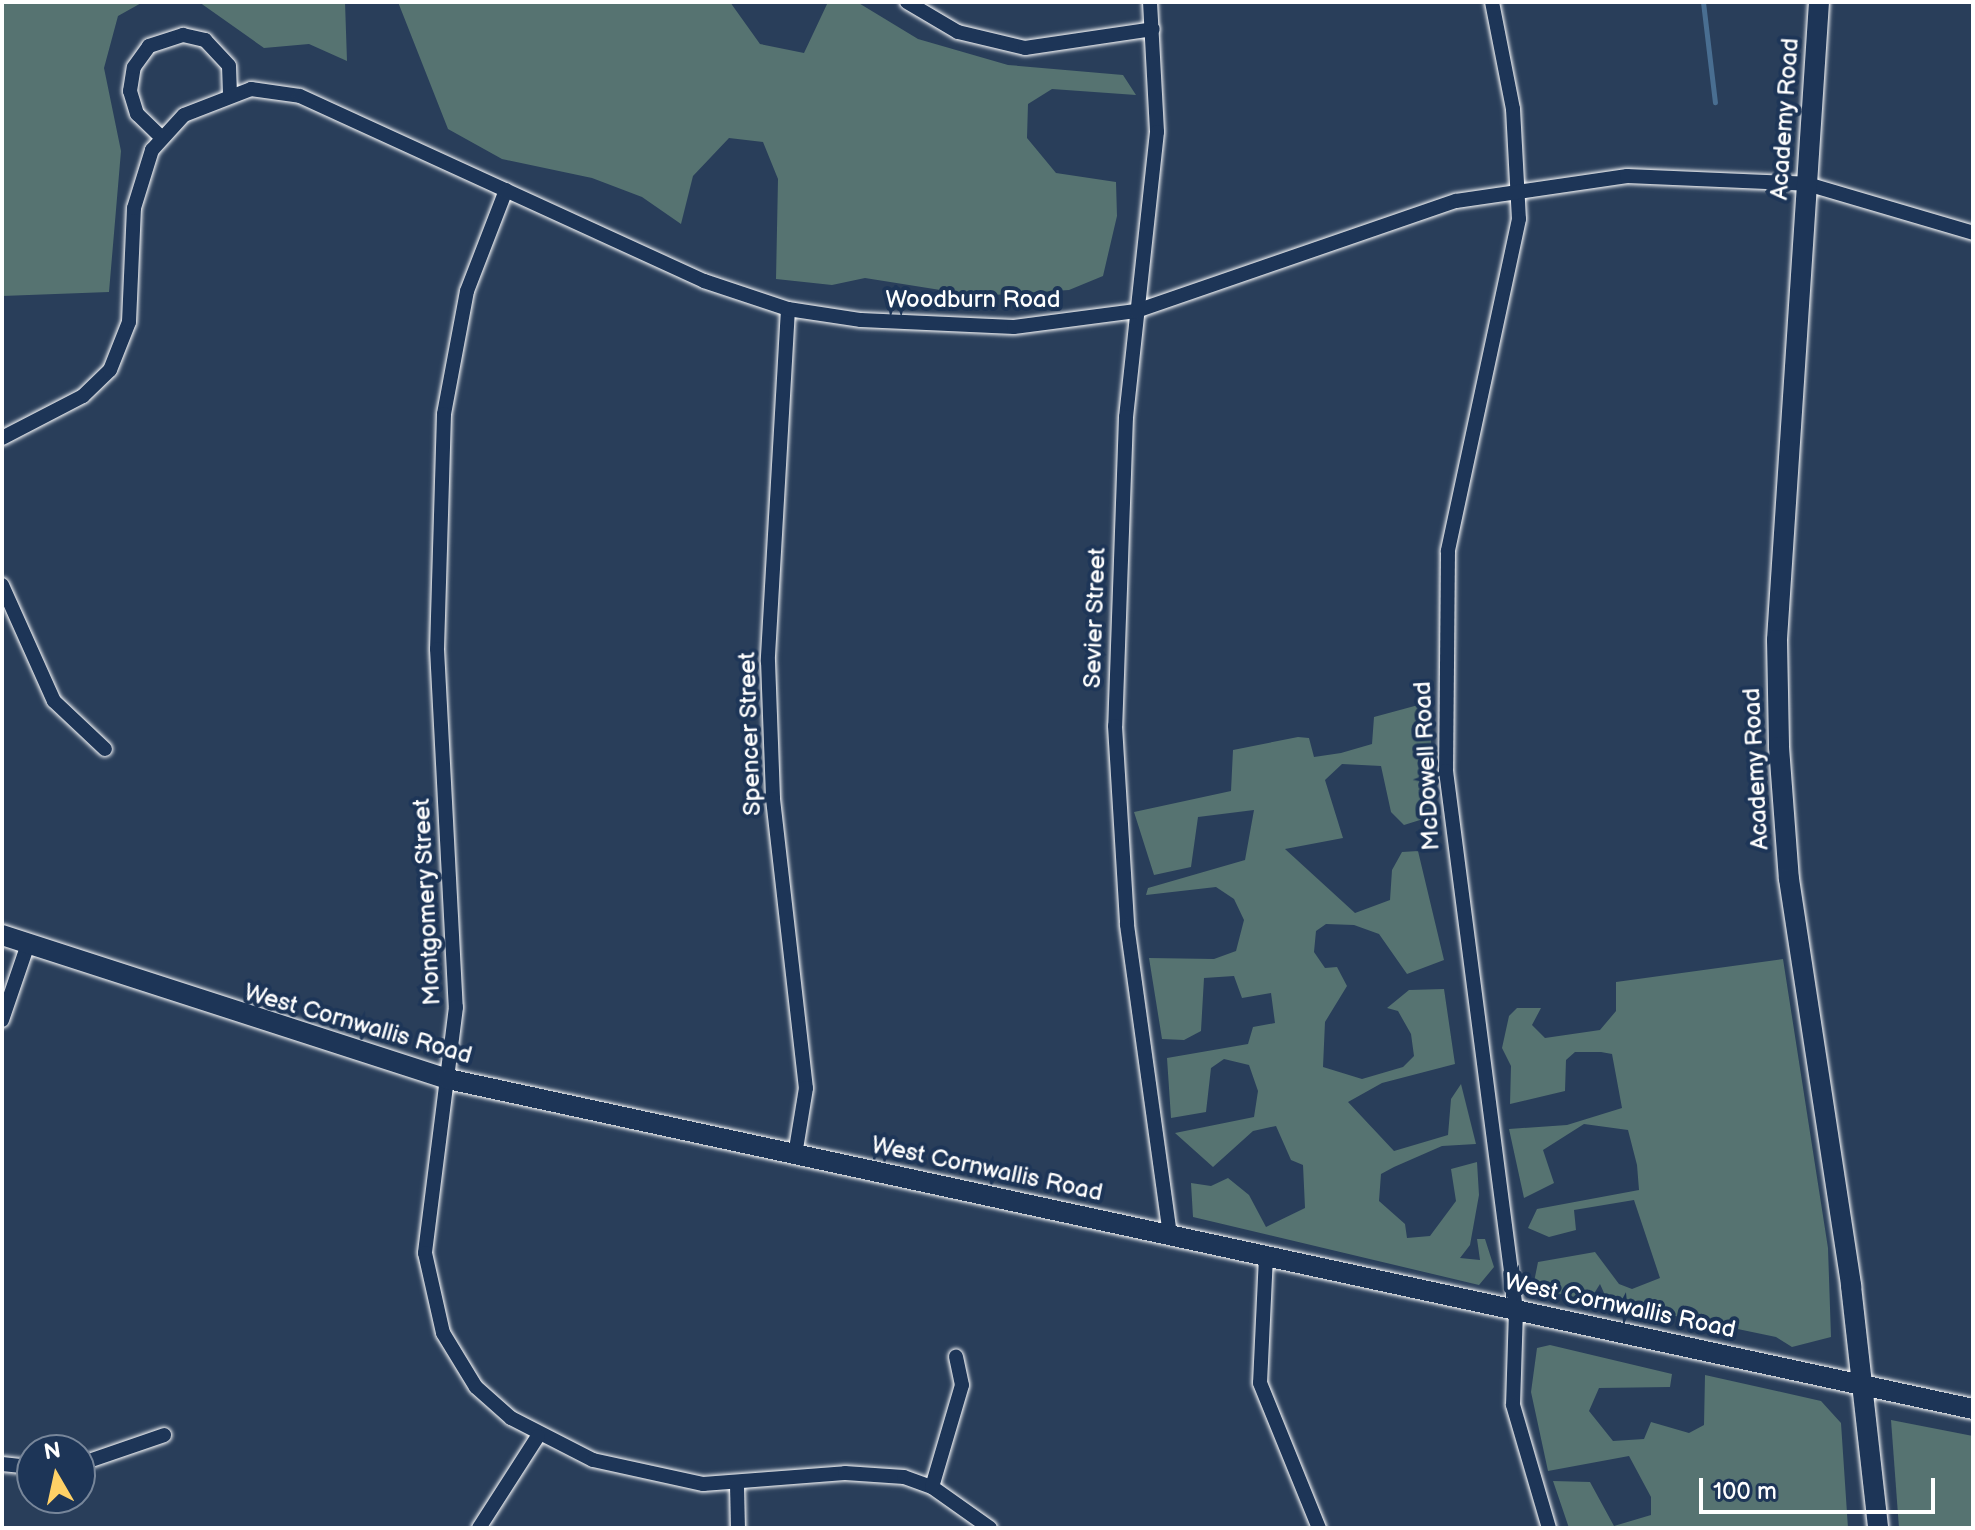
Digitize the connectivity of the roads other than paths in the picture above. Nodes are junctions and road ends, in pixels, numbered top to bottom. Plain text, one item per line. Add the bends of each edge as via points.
1 (907, 2) edge
2 (1150, 2) edge
3 (1492, 2) edge
4 (1819, 2) edge
5 (1153, 29) junction
6 (230, 92) junction
7 (161, 137) junction
8 (1807, 184) junction
9 (506, 190) junction
10 (1519, 190) junction
11 (1973, 233) edge
12 (788, 309) junction
13 (1136, 311) junction
14 (2, 438) edge
15 (2, 585) edge
16 (105, 749) dead end
17 (2, 935) edge
18 (28, 944) junction
19 (2, 1020) edge
20 (448, 1079) junction
21 (795, 1155) junction
22 (1170, 1235) junction
23 (1266, 1256) junction
24 (1516, 1310) junction
25 (956, 1357) dead end
26 (1864, 1386) junction
27 (1973, 1409) edge
28 (164, 1435) dead end
29 (538, 1436) junction
30 (96, 1458) edge
31 (737, 1485) junction
32 (932, 1487) junction
33 (479, 1528) edge
34 (738, 1528) edge
35 (990, 1528) edge
36 (1319, 1528) edge
37 (1549, 1528) edge
38 (1878, 1528) edge

1 - 5 street via 958,32 1025,48
2 - 5 street, Sevier Street
3 - 10 street, McDowell Road via 1513,109
4 - 8 street, Academy Road
5 - 13 street, Sevier Street via 1155,177
6 - 7 street
6 - 7 street via 223,55 205,40 183,35 149,46 134,67 130,91 137,114
6 - 9 street, Woodburn Road via 300,96
7 - 14 street via 138,186 130,312 115,359 83,396
8 - 10 street, Woodburn Road via 1627,176
8 - 11 street, Woodburn Road
8 - 26 street, Academy Road via 1777,640 1779,747 1789,879
9 - 12 street, Woodburn Road via 704,281
9 - 20 street, Montgomery Street via 467,291 444,414 437,649 456,948
10 - 13 street, Woodburn Road via 1402,218
10 - 24 street, McDowell Road via 1514,253 1448,551 1443,651 1459,912
12 - 13 street, Woodburn Road via 1014,327
12 - 21 street, Spencer Street via 768,661 773,799 806,1088
13 - 22 street, Sevier Street via 1115,616 1116,794
15 - 16 street via 54,701
17 - 18 street, West Cornwallis Road
18 - 19 street
18 - 20 street, West Cornwallis Road
20 - 21 street, West Cornwallis Road
20 - 29 street, Montgomery Street via 425,1236 433,1305 476,1387
21 - 22 street, West Cornwallis Road
22 - 23 street, West Cornwallis Road
23 - 24 street, West Cornwallis Road
23 - 36 street via 1260,1383
24 - 26 street, West Cornwallis Road
24 - 37 street, McDowell Road via 1513,1405
25 - 32 street via 962,1385
26 - 27 street, West Cornwallis Road
26 - 38 street, Academy Road
28 - 30 street
29 - 31 street, Montgomery Street via 644,1475
29 - 33 street
31 - 32 street, Montgomery Street via 845,1473
31 - 34 street
32 - 35 street, Montgomery Street

